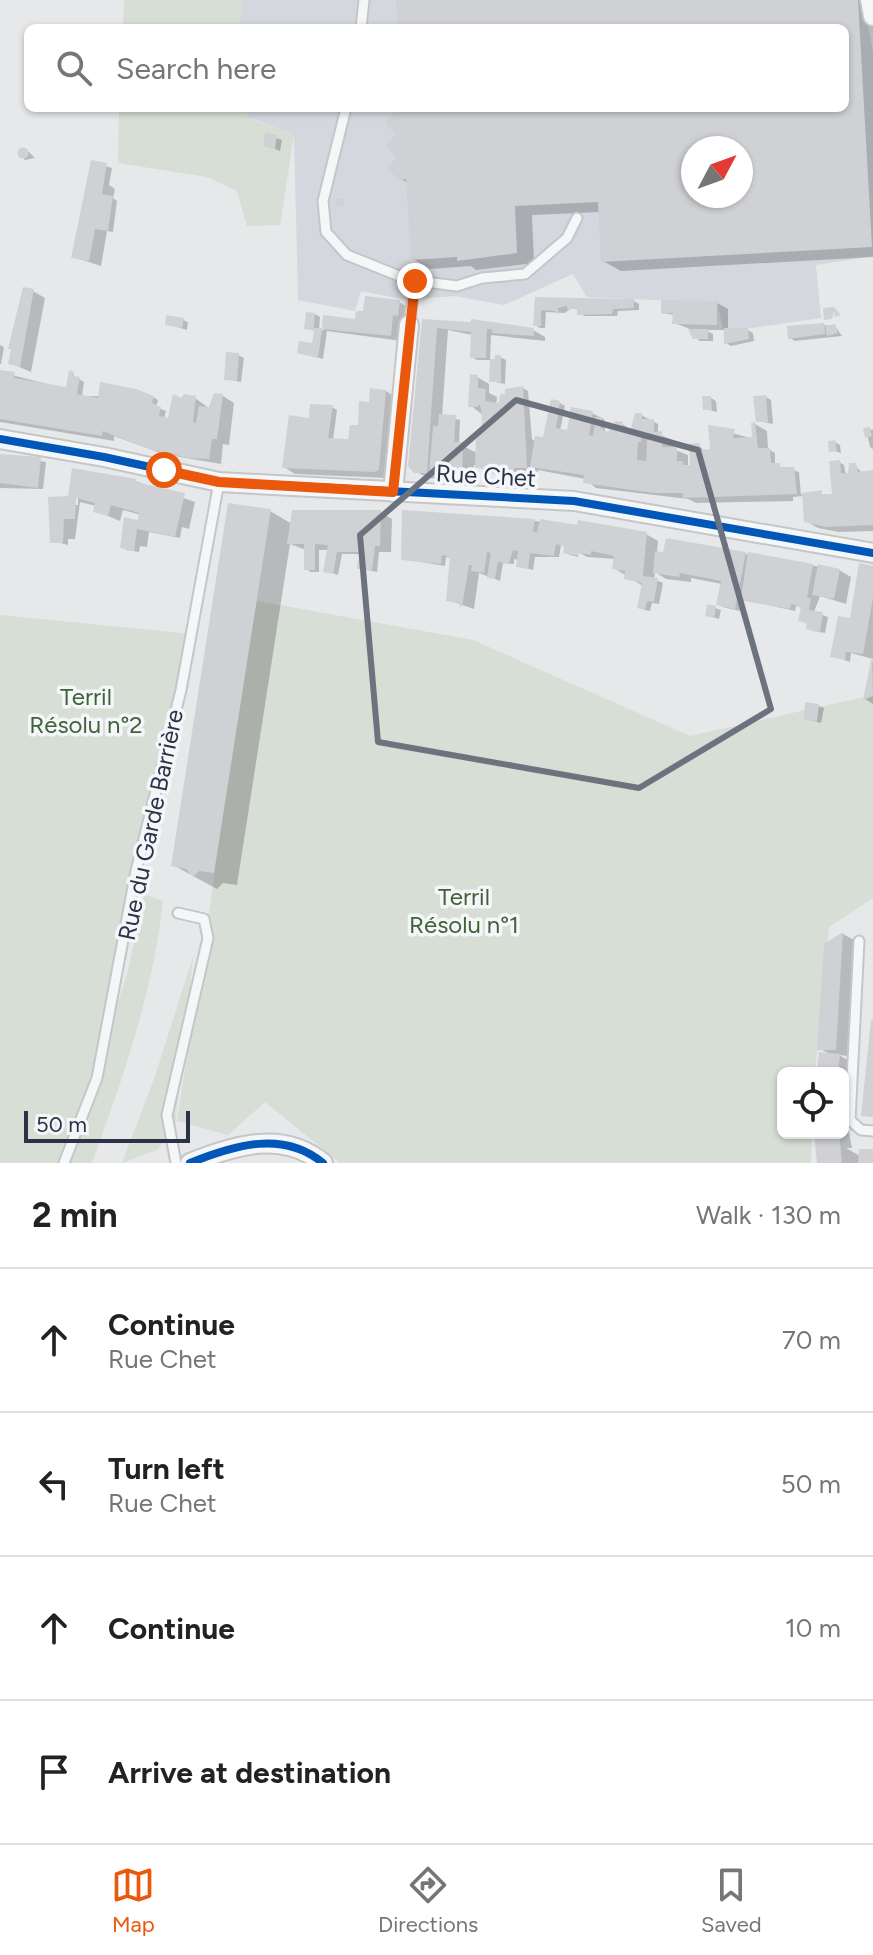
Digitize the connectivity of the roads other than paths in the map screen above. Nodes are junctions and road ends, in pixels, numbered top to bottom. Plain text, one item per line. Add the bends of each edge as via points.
1 (364, 0) edge
2 (870, 0) edge
3 (873, 16) edge
4 (361, 24) edge
5 (345, 112) edge
6 (577, 218) dead end
7 (415, 281) junction
8 (409, 325) joint
9 (0, 439) edge
10 (219, 482) junction
11 (393, 492) junction
12 (873, 553) edge
13 (178, 913) dead end
14 (859, 941) dead end
15 (873, 1131) edge
16 (64, 1163) edge
17 (176, 1163) edge
18 (190, 1163) edge
19 (323, 1163) edge

1 - 4 lane
2 - 3 street
5 - 7 lane via 323,201 326,232 347,255
6 - 7 lane via 567,238 525,274 457,286
7 - 8 lane
8 - 11 street
9 - 10 street, Rue Chet
10 - 11 street, Rue Chet
10 - 16 lane, Rue du Garde Barrière via 181,690 136,871 97,1078
11 - 12 street, Rue Chet via 574,501
13 - 17 lane via 204,919 208,938 167,1115
14 - 15 lane via 850,1120 861,1130
18 - 19 street via 280,1141 306,1149

